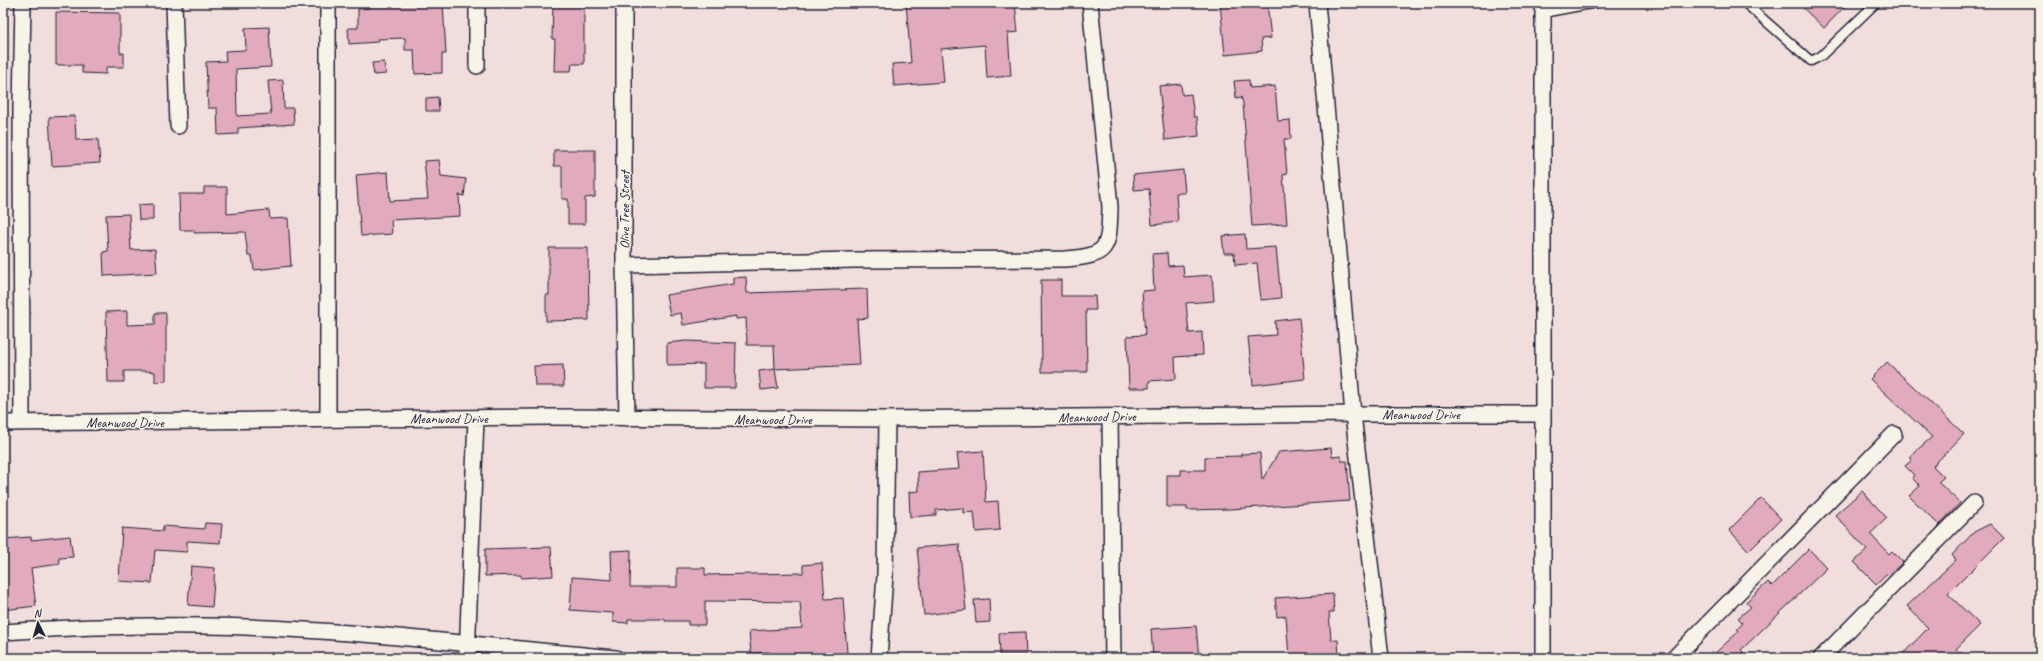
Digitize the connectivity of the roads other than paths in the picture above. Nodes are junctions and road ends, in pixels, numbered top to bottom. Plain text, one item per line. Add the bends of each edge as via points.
1 (23, 3) edge
2 (174, 3) edge
3 (328, 3) edge
4 (477, 3) edge
5 (624, 3) edge
6 (1090, 3) edge
7 (1317, 3) edge
8 (1596, 3) edge
9 (1746, 3) edge
10 (1876, 3) edge
11 (1543, 8) edge
12 (477, 66) dead end
13 (178, 126) dead end
14 (624, 264) junction
15 (1353, 414) junction
16 (1543, 414) junction
17 (1110, 417) junction
18 (328, 418) junction
19 (476, 418) junction
20 (627, 418) junction
21 (887, 419) junction
22 (3, 423) edge
23 (22, 423) junction
24 (1894, 434) dead end
25 (1974, 503) dead end
26 (3, 632) edge
27 (468, 651) edge
28 (1544, 657) edge
29 (616, 658) edge
30 (879, 658) edge
31 (1113, 658) edge
32 (1381, 658) edge
33 (1674, 658) edge
34 (1821, 658) edge

1 - 23 street
2 - 13 street
3 - 18 street
4 - 12 street
5 - 14 street, Olive Tree Street
6 - 14 street via 1110,207 1110,233 1105,247 1094,255 1065,258
7 - 15 street
8 - 11 lane
9 - 10 lane via 1811,61 1821,56
11 - 16 street
14 - 20 street, Olive Tree Street
15 - 16 street, Meanwood Drive
15 - 17 street, Meanwood Drive
15 - 32 street
16 - 28 street
17 - 21 street, Meanwood Drive
17 - 31 street
18 - 19 street, Meanwood Drive
18 - 23 street, Meanwood Drive
19 - 20 street, Meanwood Drive
19 - 27 street
20 - 21 street, Meanwood Drive
21 - 30 street via 885,576
22 - 23 street, Meanwood Drive
24 - 33 street
25 - 34 street
26 - 27 street via 71,627 207,626 306,631
27 - 29 street

